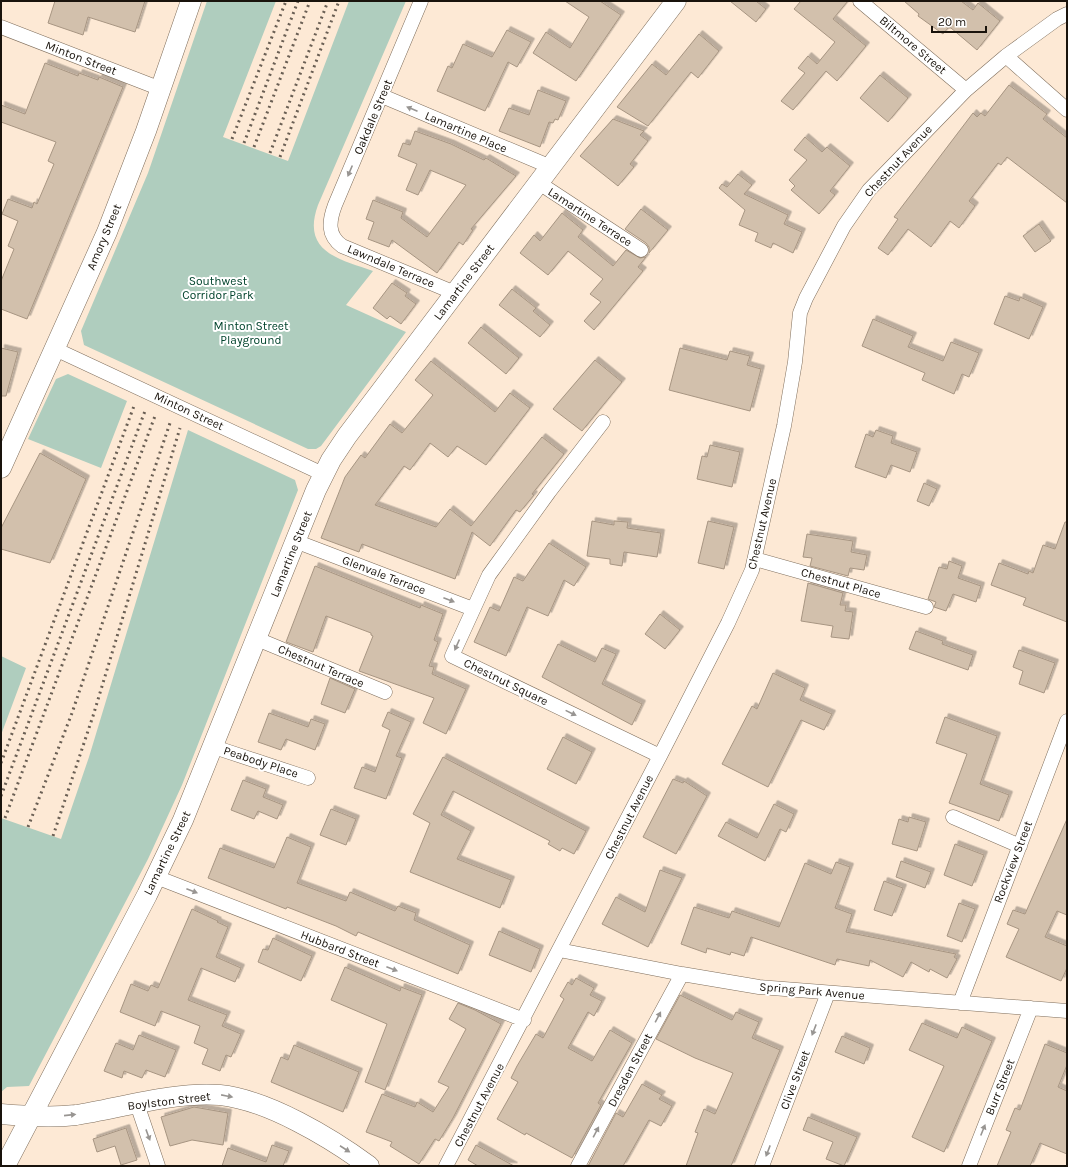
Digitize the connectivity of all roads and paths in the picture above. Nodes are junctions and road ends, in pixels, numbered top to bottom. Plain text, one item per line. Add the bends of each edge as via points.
1 (191, 1) edge
2 (422, 1) edge
3 (676, 1) edge
4 (860, 1) edge
5 (1067, 14) edge
6 (1, 27) edge
7 (1006, 56) junction
8 (160, 89) junction
9 (966, 90) junction
10 (382, 96) junction
11 (1067, 110) edge
12 (551, 167) junction
13 (539, 183) junction
14 (331, 234) joint
15 (641, 250) dead end
16 (455, 293) junction
17 (55, 349) junction
18 (603, 422) dead end
19 (1, 468) edge
20 (324, 474) junction
21 (295, 541) junction
22 (755, 559) junction
23 (926, 607) dead end
24 (473, 609) junction
25 (257, 639) junction
26 (385, 692) dead end
27 (1067, 721) edge
28 (214, 747) junction
29 (660, 756) junction
30 (308, 778) dead end
31 (953, 817) dead end
32 (1020, 846) junction
33 (156, 877) junction
34 (559, 950) junction
35 (682, 974) junction
36 (828, 994) junction
37 (960, 1003) junction
38 (1031, 1008) junction
39 (1067, 1011) edge
40 (524, 1020) junction
41 (137, 1104) junction
42 (1, 1114) edge
43 (32, 1116) junction
44 (5, 1166) edge
45 (158, 1166) edge
46 (369, 1166) edge
47 (446, 1166) edge
48 (578, 1166) edge
49 (762, 1166) edge
50 (969, 1166) edge

1 - 8 street, Amory Street
2 - 10 street, Oakdale Street
3 - 12 street, Lamartine Street
4 - 9 street, Biltmore Street
5 - 7 street, Chestnut Avenue
6 - 8 street, Minton Street
7 - 9 street, Chestnut Avenue
7 - 11 street
8 - 17 street, Amory Street via 107,232
9 - 22 street, Chestnut Avenue via 869,190 844,226 806,298 800,313 784,426
12 -> 10 street, Lamartine Place
10 -> 14 street, Oakdale Street via 335,206 330,222
12 - 13 street, Lamartine Street
13 - 15 street, Lamartine Terrace
13 - 16 street, Lamartine Street
14 - 16 street, Lawndale Terrace via 347,248
16 - 20 street, Lamartine Street via 341,445
17 - 19 street, Amory Street
17 - 20 street, Minton Street
18 - 24 street, Chestnut Square via 549,492 490,576
20 - 21 street, Lamartine Street
21 -> 24 street, Glenvale Terrace
21 - 25 street, Lamartine Street
22 - 23 street, Chestnut Place
22 - 29 street, Chestnut Avenue via 728,623
24 -> 29 street, Chestnut Square via 452,656
25 - 26 street, Chestnut Terrace
25 - 28 street, Lamartine Street
27 - 32 street, Rockview Street
28 - 30 street, Peabody Place
28 - 33 street, Lamartine Street via 189,808
29 - 34 street, Chestnut Avenue
31 - 32 street
32 - 37 street, Rockview Street
33 -> 40 street, Hubbard Street
33 - 43 street, Lamartine Street
34 - 35 street, Spring Park Avenue
34 - 40 street, Chestnut Avenue
35 - 36 street, Spring Park Avenue via 759,987
48 -> 35 street, Dresden Street
36 - 37 street, Spring Park Avenue
36 -> 49 street, Clive Street
37 - 38 street, Spring Park Avenue
38 - 39 street, Spring Park Avenue
50 -> 38 street, Burr Street
40 - 47 street, Chestnut Avenue
43 -> 41 street, Boylston Street via 77,1114
41 -> 45 street
41 -> 46 street, Boylston Street via 192,1096 220,1095 233,1098 266,1108 308,1128
42 - 43 street, Boylston Street
43 - 44 street, Lamartine Street

